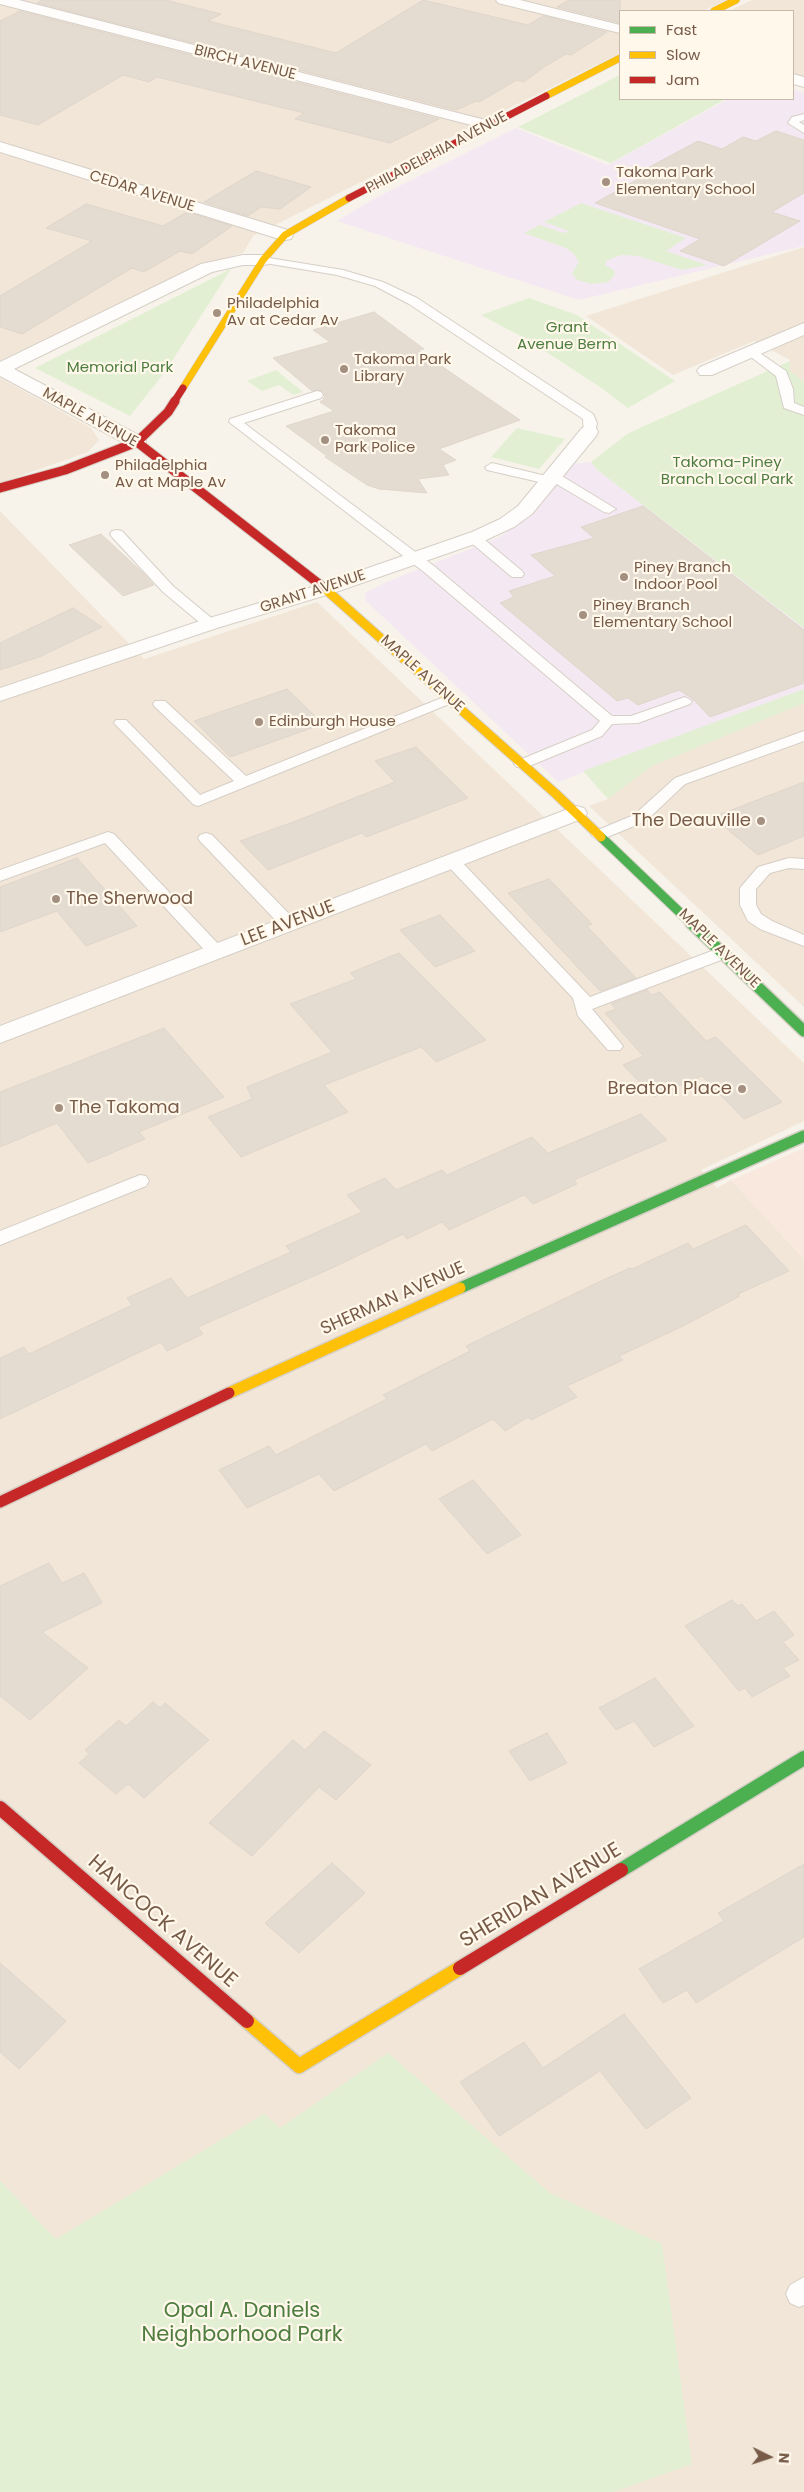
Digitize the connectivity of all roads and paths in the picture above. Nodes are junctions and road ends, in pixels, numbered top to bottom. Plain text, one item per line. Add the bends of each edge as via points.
1 (2, 0) edge
2 (503, 0) edge
3 (736, 0) edge
4 (716, 10) edge
5 (619, 28) edge
6 (619, 59) edge
7 (804, 117) edge
8 (488, 125) junction
9 (804, 130) edge
10 (0, 147) edge
11 (285, 235) junction
12 (263, 260) junction
13 (804, 328) edge
14 (751, 351) junction
15 (0, 369) edge
16 (706, 371) dead end
17 (318, 395) dead end
18 (804, 411) edge
19 (588, 432) joint
20 (137, 442) junction
21 (492, 467) dead end
22 (550, 478) junction
23 (0, 488) edge
24 (610, 510) dead end
25 (117, 534) dead end
26 (474, 538) junction
27 (413, 559) junction
28 (517, 574) dead end
29 (326, 588) junction
30 (210, 624) junction
31 (0, 695) edge
32 (449, 699) junction
33 (684, 701) dead end
34 (160, 704) dead end
35 (608, 720) junction
36 (121, 723) dead end
37 (804, 736) edge
38 (522, 764) junction
39 (244, 782) junction
40 (576, 813) junction
41 (599, 834) junction
42 (206, 838) dead end
43 (452, 861) junction
44 (804, 864) edge
45 (0, 876) edge
46 (289, 924) junction
47 (804, 941) edge
48 (216, 952) junction
49 (723, 953) junction
50 (583, 1006) junction
51 (804, 1031) edge
52 (0, 1035) edge
53 (614, 1046) dead end
54 (804, 1136) edge
55 (140, 1181) dead end
56 (0, 1238) edge
57 (0, 1502) edge
58 (804, 1758) edge
59 (0, 1808) edge
60 (298, 2066) joint

1 - 8 street, BIRCH AVENUE
2 - 5 street
3 - 4 street
6 - 8 street, PHILADELPHIA AVENUE
7 - 9 lane via 793,123
8 - 11 street, PHILADELPHIA AVENUE
10 - 11 street, CEDAR AVENUE
11 - 12 street, PHILADELPHIA AVENUE
12 - 15 street via 243,260 207,268
12 - 19 lane via 339,272 379,284 413,302 589,417
12 - 20 street, PHILADELPHIA AVENUE via 168,412
13 - 14 street
14 - 16 street
14 - 18 lane via 782,374 788,406
15 - 20 street, MAPLE AVENUE
17 - 27 lane via 235,422
19 - 22 street, GRANT AVENUE
20 - 23 street, PHILADELPHIA AVENUE via 64,470
20 - 29 street, MAPLE AVENUE
21 - 22 lane
22 - 24 lane
22 - 26 street, GRANT AVENUE via 525,510 508,523
25 - 30 lane via 168,589
26 - 27 street, GRANT AVENUE
26 - 28 lane
27 - 29 street, GRANT AVENUE
27 - 35 lane
29 - 30 street, GRANT AVENUE
29 - 32 street, MAPLE AVENUE
30 - 31 street, GRANT AVENUE
32 - 38 street, MAPLE AVENUE
32 - 39 lane
33 - 35 lane via 633,720
34 - 39 lane
35 - 38 lane via 596,733
36 - 39 lane via 198,800
37 - 41 lane via 680,780 640,818
38 - 40 street, MAPLE AVENUE
40 - 41 street, MAPLE AVENUE
40 - 43 street, LEE AVENUE
41 - 49 street, MAPLE AVENUE
42 - 46 lane
43 - 46 street, LEE AVENUE
43 - 50 lane via 581,996
44 - 47 lane via 789,863 764,870 748,888 748,905 754,916
45 - 48 lane via 108,837
46 - 48 street, LEE AVENUE
48 - 52 street, LEE AVENUE
49 - 50 lane
49 - 51 street, MAPLE AVENUE
50 - 53 lane via 584,1012
54 - 57 street, SHERMAN AVENUE via 281,1368
55 - 56 lane
58 - 60 street, SHERIDAN AVENUE
59 - 60 street, HANCOCK AVENUE

